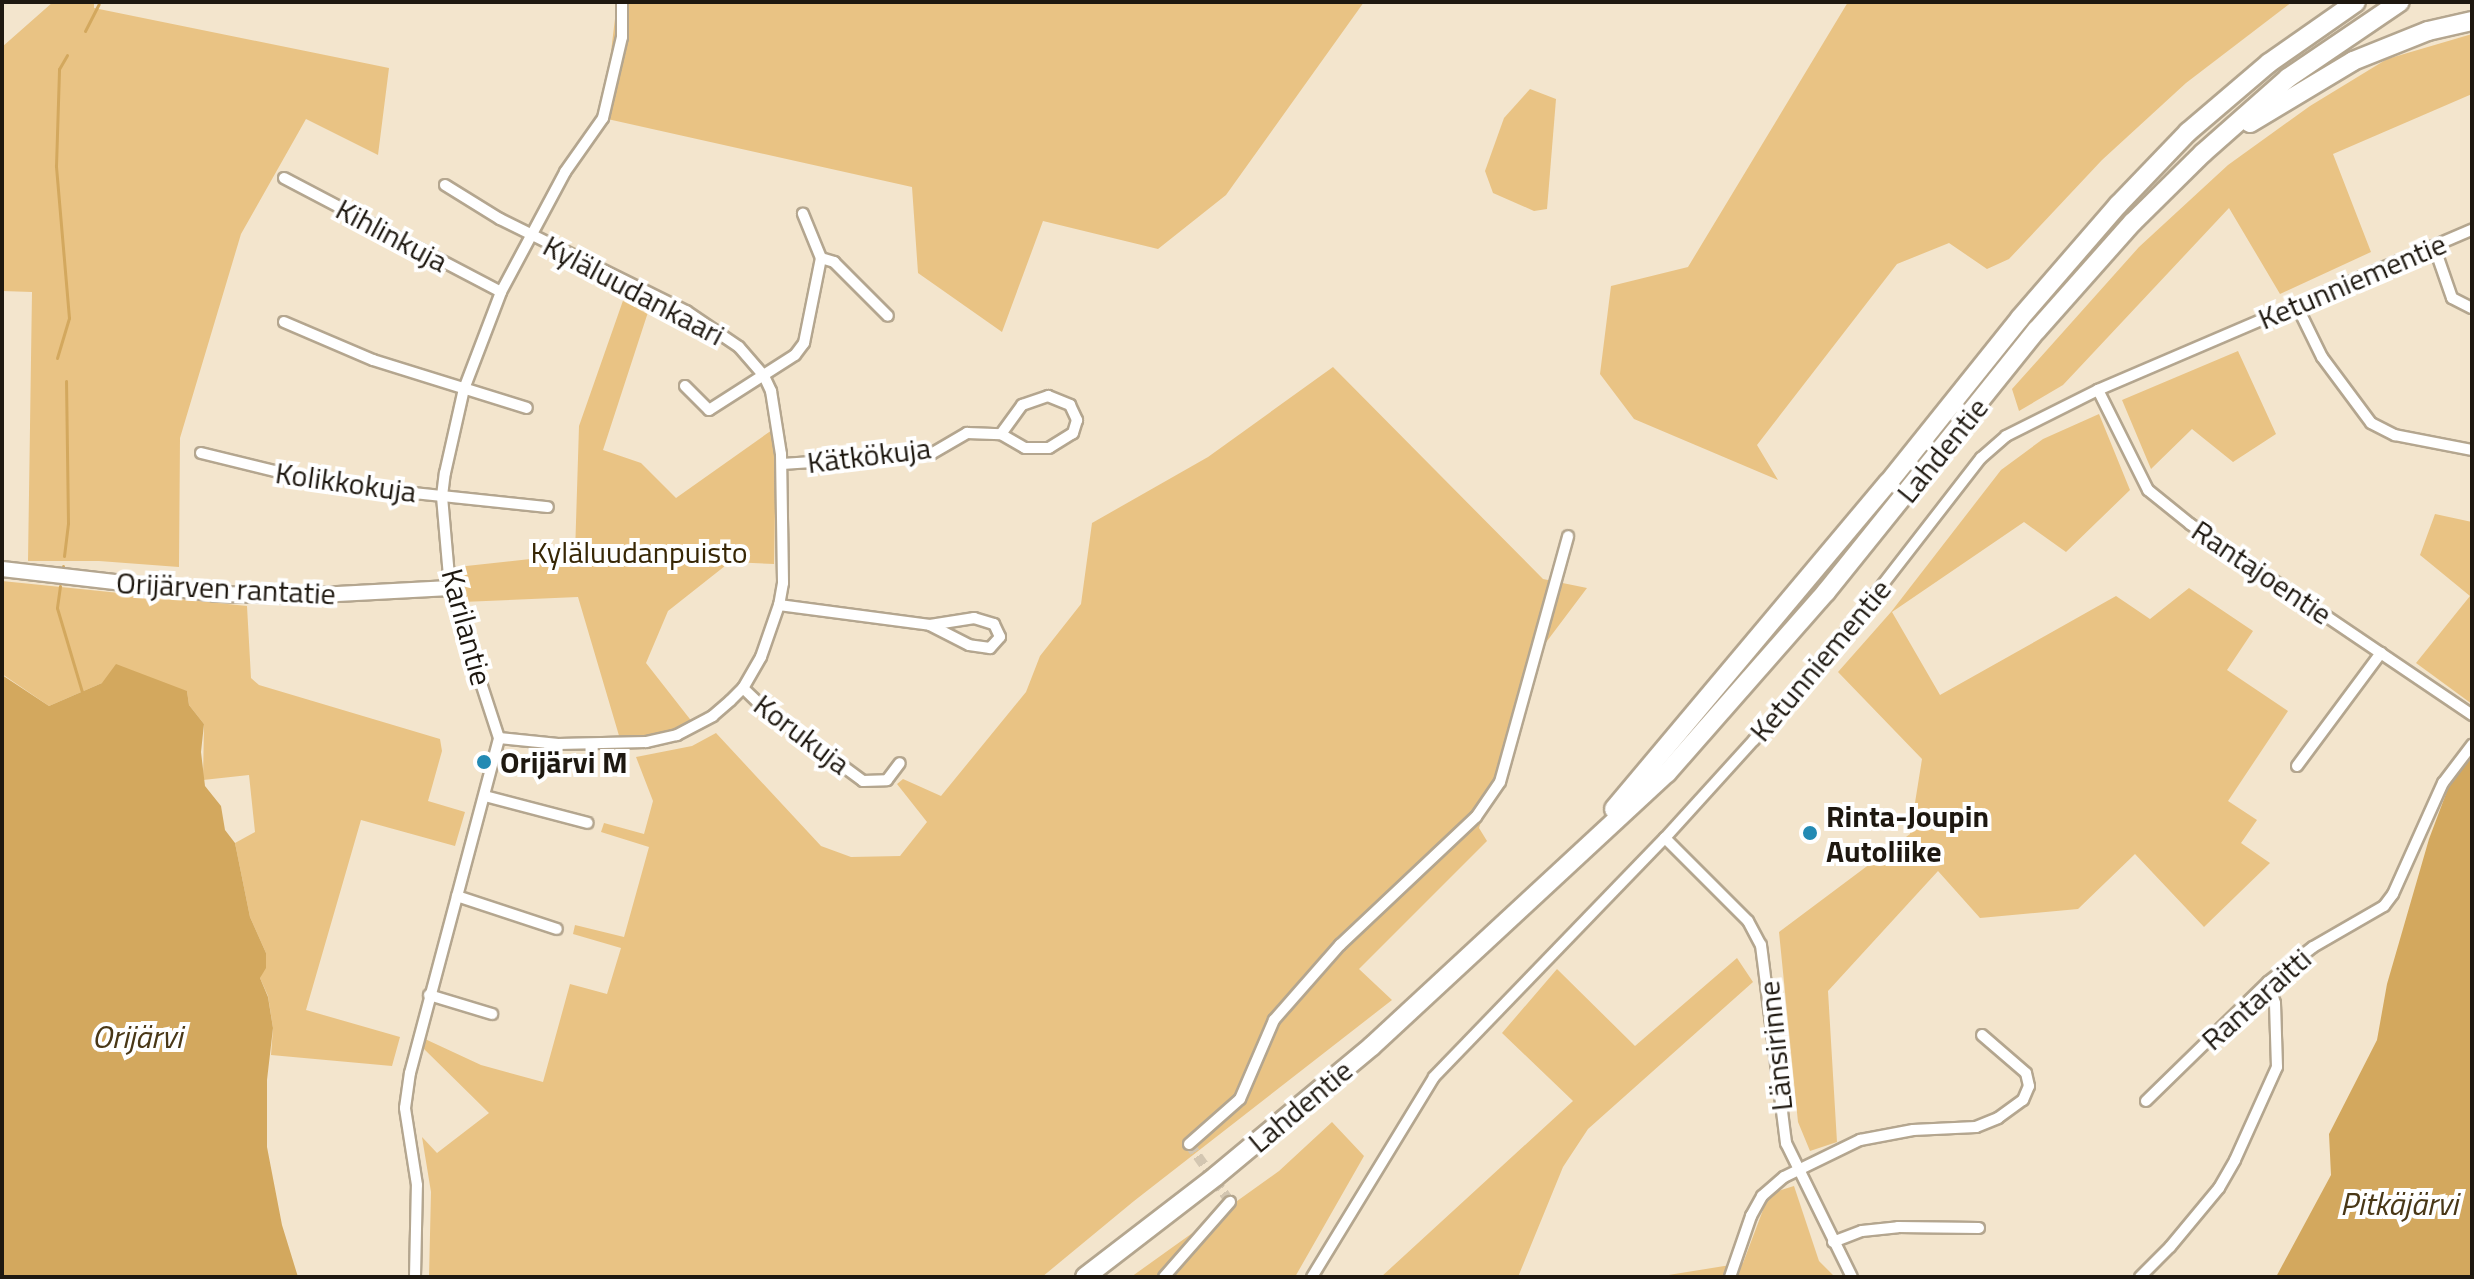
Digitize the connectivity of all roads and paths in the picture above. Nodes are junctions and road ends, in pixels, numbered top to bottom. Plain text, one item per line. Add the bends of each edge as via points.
1 (622, 2) edge
2 (2356, 2) edge
3 (2400, 2) edge
4 (2472, 21) edge
5 (2203, 153) junction
6 (284, 178) dead end
7 (445, 185) dead end
8 (803, 214) dead end
9 (2472, 230) edge
10 (530, 234) junction
11 (2434, 246) junction
12 (821, 258) junction
13 (501, 292) junction
14 (2296, 304) junction
15 (2472, 308) edge
16 (888, 316) dead end
17 (284, 322) dead end
18 (764, 376) junction
19 (685, 386) dead end
20 (464, 389) junction
21 (2098, 390) junction
22 (527, 408) dead end
23 (1001, 434) junction
24 (2472, 450) edge
25 (201, 453) dead end
26 (782, 464) junction
27 (442, 496) junction
28 (548, 507) dead end
29 (1568, 536) dead end
30 (2, 569) edge
31 (450, 588) junction
32 (779, 605) junction
33 (930, 625) junction
34 (2381, 653) junction
35 (743, 688) junction
36 (2472, 715) edge
37 (499, 738) junction
38 (2472, 745) edge
39 (900, 763) dead end
40 (2297, 766) dead end
41 (485, 796) junction
42 (588, 823) dead end
43 (1665, 838) junction
44 (457, 896) junction
45 (1506, 926) junction
46 (557, 929) dead end
47 (2268, 982) junction
48 (429, 995) junction
49 (492, 1014) dead end
50 (1982, 1035) dead end
51 (2146, 1101) dead end
52 (1189, 1144) dead end
53 (1799, 1170) junction
54 (1230, 1202) dead end
55 (1979, 1228) dead end
56 (1833, 1242) junction
57 (415, 1277) edge
58 (1085, 1277) edge
59 (1164, 1277) edge
60 (1312, 1277) edge
61 (1730, 1277) edge
62 (1852, 1277) edge
63 (2140, 1277) edge

1 - 10 street, Karilantie via 622,37 603,118
2 - 45 highway, Lahdentie via 2257,72 2188,132 2118,205 1654,764
3 - 5 highway, Lahdentie via 2288,78
4 - 5 highway via 2428,31 2353,61
5 - 45 highway, Lahdentie via 2037,330 1826,592 1667,773
6 - 13 street, Kihlinkuja
7 - 10 street, Kyläluudankaari
8 - 12 street
9 - 11 street, Ketunniementie
10 - 13 street, Karilantie
10 - 18 street, Kyläluudankaari via 686,311 739,347
11 - 14 street, Ketunniementie
11 - 15 street via 2452,298
12 - 16 street via 834,262
12 - 18 street via 804,343
13 - 20 street, Karilantie
14 - 21 street, Ketunniementie
14 - 24 street via 2322,357 2371,423 2395,435
17 - 20 street via 373,360
18 - 19 street via 709,410
18 - 26 street, Kyläluudankaari via 777,417
20 - 22 street
20 - 27 street, Karilantie
21 - 34 street, Rantajoentie via 2148,490
21 - 43 street, Ketunniementie via 2032,420 1981,458 1835,646
23 - 23 street, Kätkökuja via 1022,405 1048,396 1070,405 1077,420 1073,433 1049,448 1025,448
23 - 26 street, Kätkökuja via 967,433 931,454
25 - 27 street, Kolikkokuja via 328,484
26 - 32 street, Kyläluudankaari
27 - 28 street, Kolikkokuja
27 - 31 street, Karilantie
29 - 52 street via 1500,782 1476,817 1340,945 1274,1020 1240,1099
30 - 31 street, Orijärven rantatie via 219,594 300,596
31 - 37 street, Karilantie
32 - 33 street
32 - 35 street, Kyläluudankaari via 761,657
33 - 33 street via 974,618 994,624 1000,637 990,648 969,645
34 - 36 street, Rantajoentie
34 - 40 street
35 - 37 street, Kyläluudankaari via 713,716 677,735 646,742 558,744
35 - 39 street, Korukuja via 863,781 887,780
37 - 41 street
38 - 47 street, Rantaraitti via 2443,783 2384,906 2313,947
41 - 42 street
41 - 44 street
43 - 53 street, Länsirinne via 1748,921 1761,945 1783,1128
43 - 60 street, Ketunniementie via 1434,1077
44 - 46 street
44 - 48 street
45 - 58 highway, Lahdentie via 1348,1066
47 - 51 street, Rantaraitti
47 - 63 street via 2275,1003 2277,1067 2219,1188
48 - 49 street
48 - 57 street via 405,1108 417,1185
50 - 53 street via 2026,1073 2029,1086 2023,1100 1976,1127 1881,1134
53 - 56 street, Länsirinne
53 - 61 street via 1762,1196
54 - 59 street
55 - 56 street via 1898,1227 1862,1231
56 - 62 street, Länsirinne

